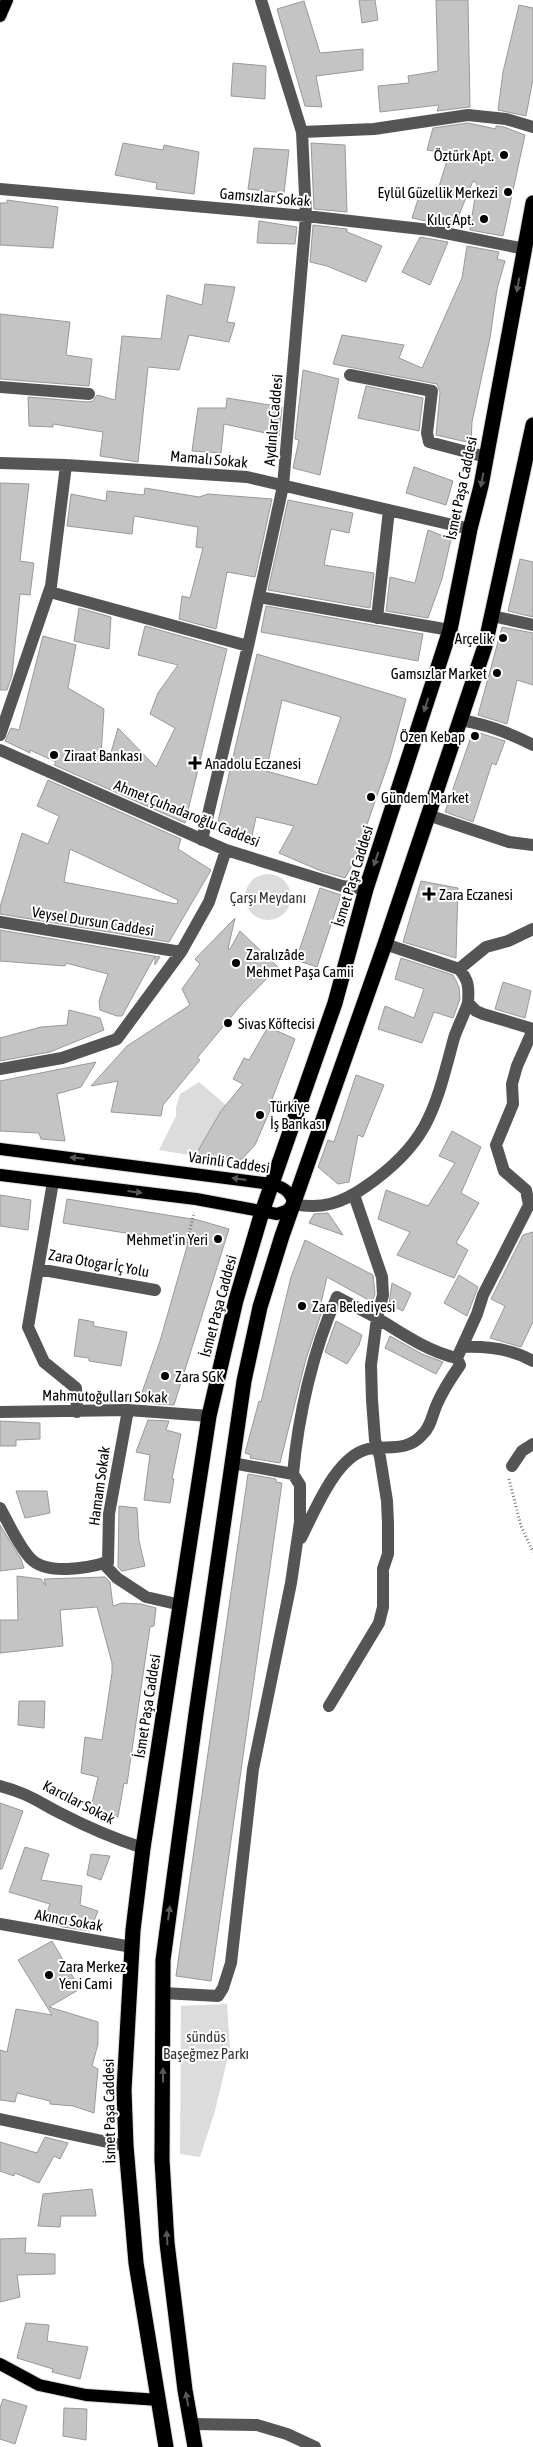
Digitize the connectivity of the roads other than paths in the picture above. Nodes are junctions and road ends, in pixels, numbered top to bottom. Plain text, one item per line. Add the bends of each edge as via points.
1 (7, 0) edge
2 (260, 0) edge
3 (0, 16) edge
4 (533, 126) edge
5 (302, 132) junction
6 (0, 189) edge
7 (533, 203) edge
8 (306, 216) junction
9 (525, 249) junction
10 (350, 375) dead end
11 (0, 387) edge
12 (89, 394) dead end
13 (533, 425) edge
14 (486, 457) junction
15 (0, 463) edge
16 (66, 465) junction
17 (283, 486) junction
18 (389, 510) junction
19 (470, 529) junction
20 (50, 592) junction
21 (259, 597) junction
22 (492, 616) junction
23 (377, 618) junction
24 (533, 625) edge
25 (450, 630) junction
26 (248, 646) junction
27 (460, 720) junction
28 (0, 735) edge
29 (533, 745) edge
30 (0, 750) edge
31 (428, 815) junction
32 (202, 840) junction
33 (533, 845) edge
34 (226, 850) junction
35 (366, 889) junction
36 (0, 922) edge
37 (533, 929) edge
38 (385, 944) junction
39 (181, 952) junction
40 (459, 969) junction
41 (468, 1003) junction
42 (533, 1030) edge
43 (0, 1069) edge
44 (0, 1149) edge
45 (0, 1175) edge
46 (53, 1182) junction
47 (271, 1184) junction
48 (530, 1194) edge
49 (354, 1195) junction
50 (294, 1204) junction
51 (262, 1212) junction
52 (38, 1268) junction
53 (154, 1290) dead end
54 (376, 1318) junction
55 (460, 1353) junction
56 (533, 1361) edge
57 (128, 1410) junction
58 (0, 1412) edge
59 (77, 1412) junction
60 (209, 1416) junction
61 (533, 1444) edge
62 (378, 1448) junction
63 (232, 1463) junction
64 (512, 1466) road end
65 (293, 1474) junction
66 (0, 1508) edge
67 (297, 1546) junction
68 (103, 1563) junction
69 (180, 1605) junction
70 (329, 1706) dead end
71 (0, 1786) edge
72 (143, 1848) junction
73 (0, 1924) edge
74 (132, 1947) junction
75 (163, 1993) junction
76 (0, 2120) edge
77 (126, 2146) junction
78 (0, 2364) edge
79 (159, 2400) junction
80 (191, 2424) junction
81 (166, 2447) edge
82 (195, 2447) edge
83 (315, 2447) edge

1 - 3 main road
2 - 5 street, Aydınlar Caddesi
4 - 5 street via 468,115 374,129
5 - 8 street, Aydınlar Caddesi
6 - 8 street, Gamsızlar Sokak
7 - 9 highway, İsmet Paşa Caddesi
8 - 9 street, Gamsızlar Sokak via 430,230
8 - 17 street, Aydınlar Caddesi
9 -> 14 highway, İsmet Paşa Caddesi
10 - 14 street via 432,391 427,433 429,442
11 - 12 street
13 - 22 highway
14 -> 19 highway, İsmet Paşa Caddesi
15 - 16 street, Mamalı Sokak
16 - 17 street, Mamalı Sokak via 246,477
16 - 20 street
17 - 18 street, Mamalı Sokak
17 - 21 street, Aydınlar Caddesi
18 - 19 street, Mamalı Sokak
18 - 23 street
19 - 25 highway, İsmet Paşa Caddesi
20 - 26 street
20 - 28 street
21 - 23 street
21 - 26 street, Aydınlar Caddesi
22 - 24 street
22 - 27 highway
23 - 25 street
25 -> 35 highway, İsmet Paşa Caddesi
26 - 32 street, Aydınlar Caddesi
27 - 29 street via 513,734
27 - 31 highway
30 - 32 street, Ahmet Çuhadaroğlu Caddesi
31 - 33 street via 509,842
31 - 38 highway
32 - 34 street, Ahmet Çuhadaroğlu Caddesi
34 - 35 street, Ahmet Çuhadaroğlu Caddesi via 342,886
34 - 39 street via 209,902
35 - 47 highway, İsmet Paşa Caddesi via 335,1003
36 - 39 street, Veysel Dursun Caddesi
37 - 40 street via 486,947
38 - 40 street
38 - 50 highway
39 - 43 street via 117,1039 62,1058
40 - 41 street via 467,978
41 - 42 street via 483,1014
41 - 49 street via 426,1127 393,1167
42 - 48 street via 517,1066 512,1084 513,1104 496,1145 504,1171
47 -> 44 main road, Varinli Caddesi
45 - 46 main road
46 -> 51 main road via 196,1200
46 - 52 street, Zara Otogar İç Yolu
47 - 50 main road, Varinli Caddesi via 286,1188
47 - 51 highway, İsmet Paşa Caddesi
48 - 55 street via 523,1219 483,1295
49 - 50 street via 334,1205 309,1207
49 - 54 street via 382,1277 382,1295
50 - 51 main road via 277,1214
50 - 63 highway via 260,1307 244,1381
51 - 60 highway, İsmet Paşa Caddesi via 236,1300
52 - 53 street, Zara Otogar İç Yolu
52 - 59 street, Zara Otogar İç Yolu via 28,1327 44,1362 76,1388
54 - 55 street via 446,1356
54 - 62 street via 371,1365
54 - 65 street via 337,1297 318,1348 298,1434
55 - 56 street via 480,1346
55 - 62 street via 460,1365 447,1384 423,1435 400,1447
57 - 59 street, Mahmutoğulları Sokak
57 - 60 street, Mahmutoğulları Sokak
57 - 68 street, Hamam Sokak via 109,1514 108,1562
58 - 59 street, Mahmutoğulları Sokak
60 - 69 highway, İsmet Paşa Caddesi
61 - 64 street via 522,1451
62 - 67 street via 356,1454 340,1467
62 - 70 street via 388,1523 383,1607 379,1623
63 - 65 street
75 -> 63 highway via 166,1931
65 - 67 street via 300,1486
66 - 68 street via 30,1559 45,1567 83,1569
67 - 75 street via 253,1769 231,1962 218,1996
68 - 69 street via 117,1578 146,1597
69 - 72 highway, İsmet Paşa Caddesi
71 - 72 street, Karcılar Sokak via 24,1792 117,1840
72 - 74 highway, İsmet Paşa Caddesi
73 - 74 street, Akıncı Sokak
74 - 77 highway, İsmet Paşa Caddesi via 124,2090
80 -> 75 highway via 167,2243 162,2160
76 - 77 street
77 - 79 highway, İsmet Paşa Caddesi via 136,2263
78 - 79 main road via 39,2385 86,2395
79 - 81 highway, İsmet Paşa Caddesi
80 - 82 highway
80 - 83 street via 257,2426

